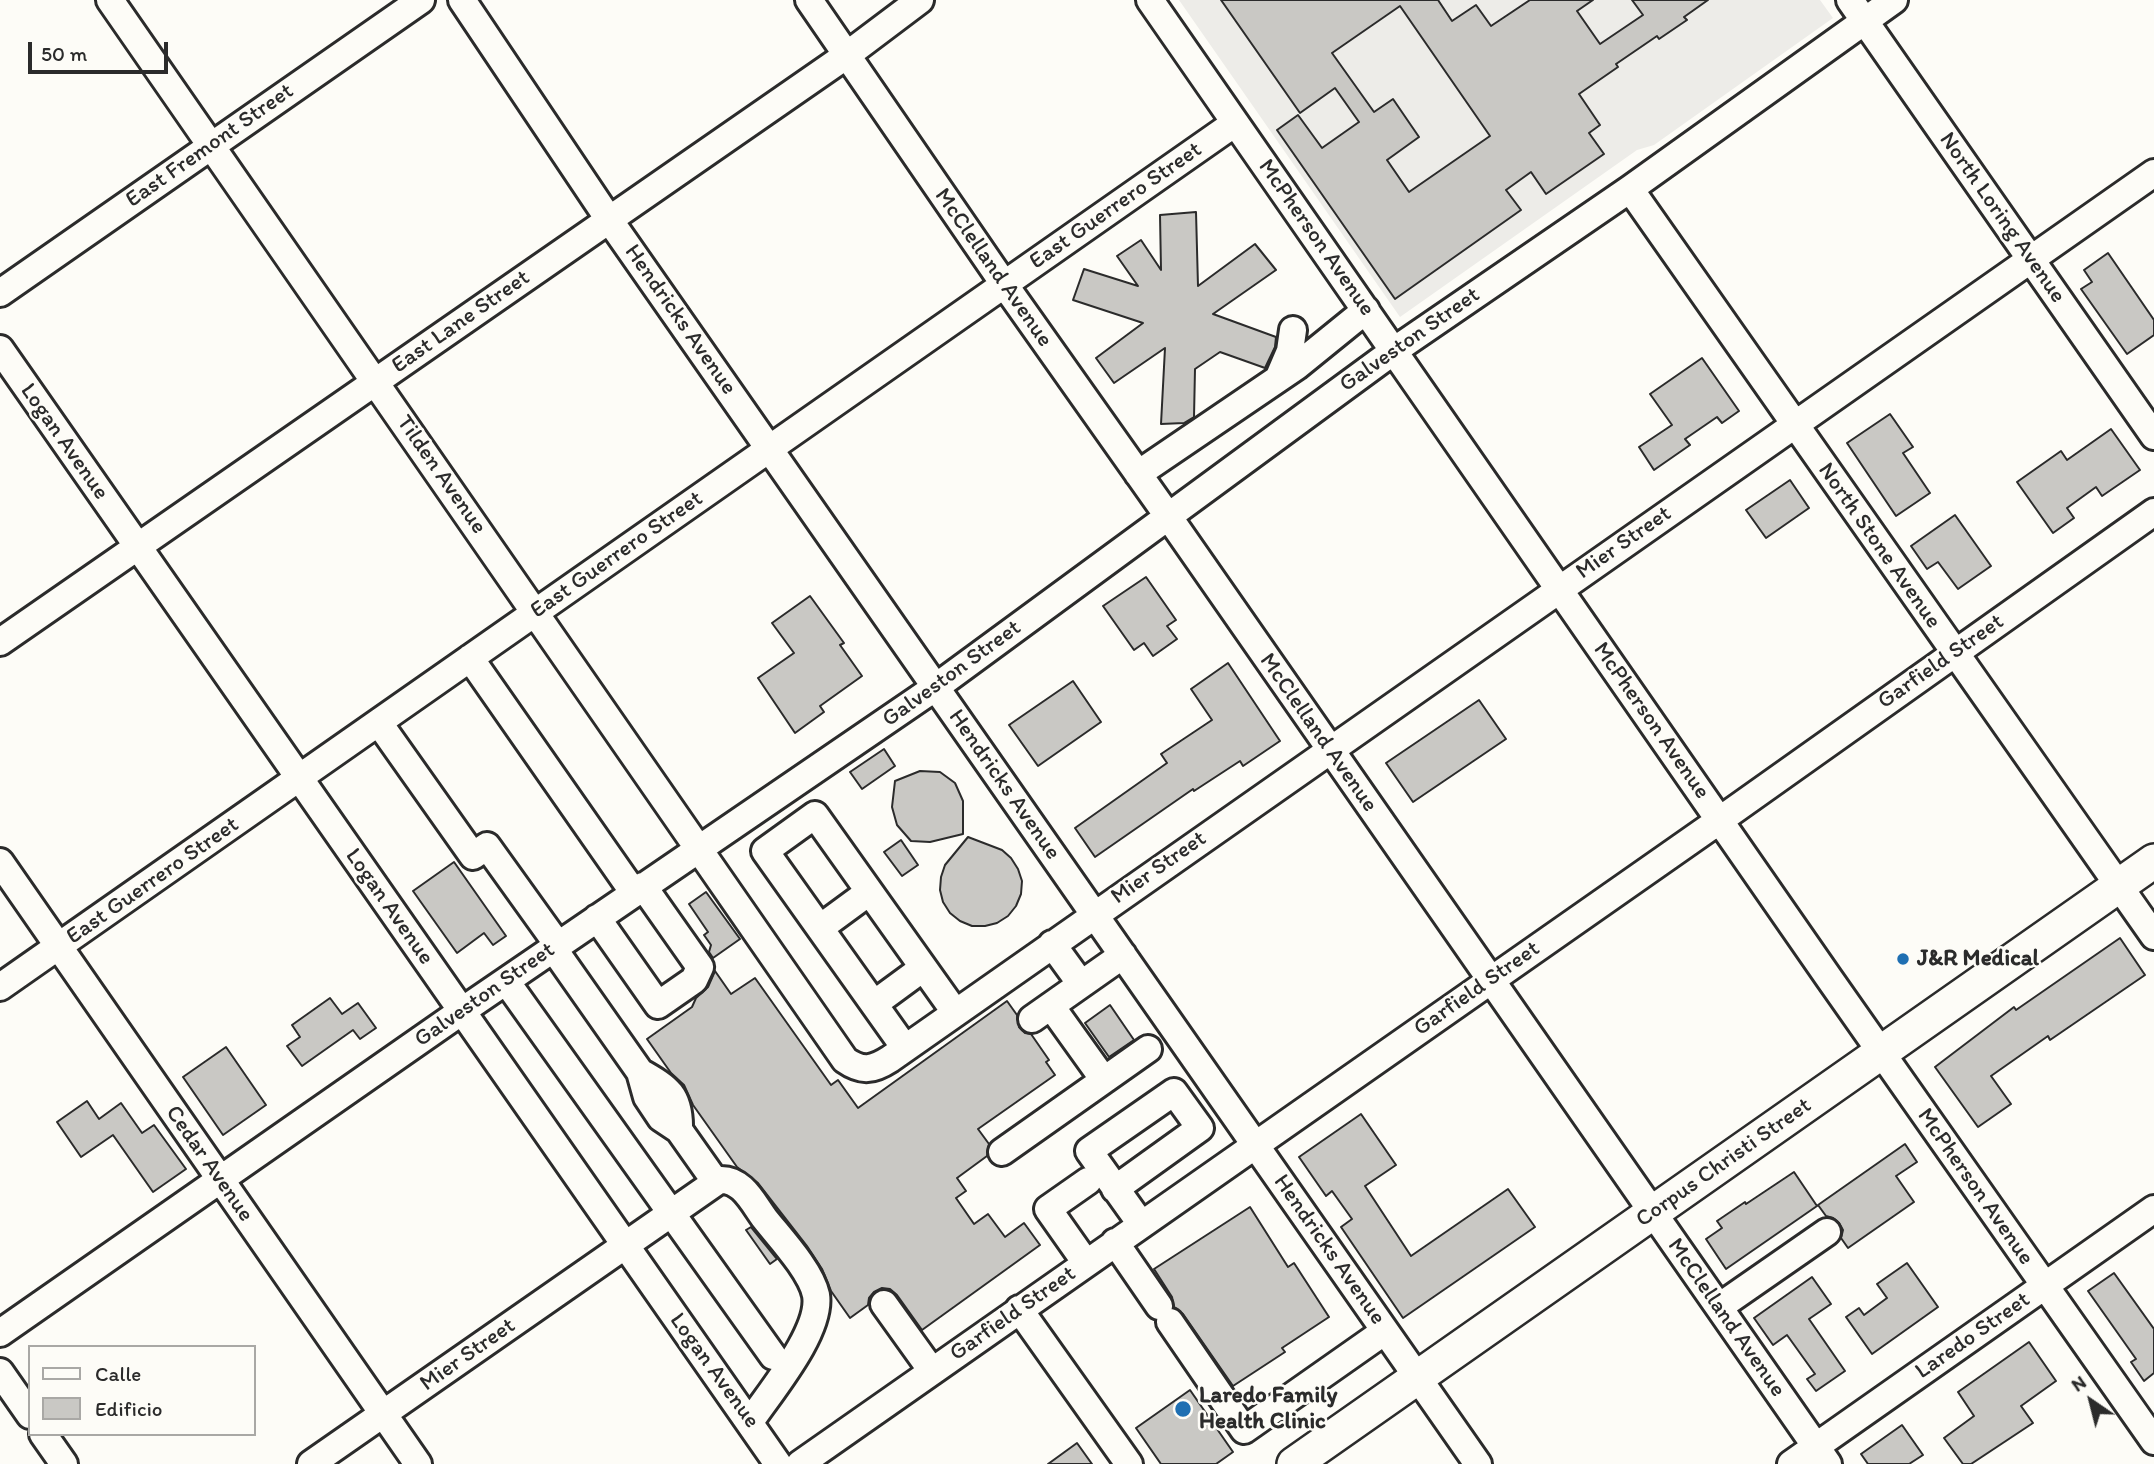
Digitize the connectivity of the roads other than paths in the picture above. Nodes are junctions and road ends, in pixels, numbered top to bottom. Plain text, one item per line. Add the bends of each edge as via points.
1 (110, 0) edge
2 (421, 0) edge
3 (462, 0) edge
4 (809, 0) edge
5 (920, 0) edge
6 (1150, 0) edge
7 (1894, 0) edge
8 (1857, 10) edge
9 (847, 55) junction
10 (1235, 122) junction
11 (211, 146) junction
12 (2154, 173) edge
13 (1630, 189) junction
14 (608, 218) junction
15 (2031, 259) junction
16 (1004, 284) junction
17 (0, 293) edge
18 (1366, 310) junction
19 (1293, 330) dead end
20 (0, 349) edge
21 (1395, 350) junction
22 (1278, 379) junction
23 (376, 382) junction
24 (1794, 424) junction
25 (2154, 436) edge
26 (769, 448) junction
27 (1138, 474) junction
28 (2154, 512) edge
29 (1168, 516) junction
30 (138, 547) junction
31 (1558, 590) junction
32 (536, 612) junction
33 (0, 642) edge
34 (1954, 652) junction
35 (470, 658) junction
36 (936, 687) junction
37 (379, 723) junction
38 (1329, 750) junction
39 (299, 778) junction
40 (1720, 820) junction
41 (698, 848) junction
42 (2154, 861) edge
43 (0, 862) edge
44 (2119, 886) junction
45 (639, 890) junction
46 (869, 892) junction
47 (1094, 914) junction
48 (597, 918) junction
49 (820, 928) junction
50 (2154, 936) edge
51 (1052, 944) junction
52 (59, 947) junction
53 (555, 947) junction
54 (1123, 955) junction
55 (923, 968) junction
56 (1490, 980) junction
57 (506, 981) junction
58 (1081, 984) junction
59 (0, 987) edge
60 (874, 1004) junction
61 (462, 1011) junction
62 (955, 1012) junction
63 (905, 1048) junction
64 (1148, 1049) dead end
65 (1881, 1052) junction
66 (1104, 1080) junction
67 (1256, 1144) junction
68 (1002, 1152) dead end
69 (220, 1181) junction
70 (715, 1181) junction
71 (1088, 1181) dead end
72 (1115, 1189) dead end
73 (2154, 1209) edge
74 (671, 1212) junction
75 (1653, 1213) junction
76 (1141, 1224) junction
77 (1827, 1232) dead end
78 (1115, 1242) junction
79 (624, 1246) junction
80 (1086, 1263) junction
81 (2044, 1286) junction
82 (884, 1304) dead end
83 (1719, 1307) junction
84 (1019, 1309) junction
85 (1385, 1331) junction
86 (0, 1334) edge
87 (773, 1356) dead end
88 (932, 1371) junction
89 (0, 1372) edge
90 (1418, 1377) junction
91 (28, 1412) edge
92 (383, 1414) junction
93 (750, 1422) junction
94 (44, 1436) edge
95 (2154, 1441) edge
96 (1822, 1455) edge
97 (64, 1464) edge
98 (311, 1464) edge
99 (418, 1464) edge
100 (778, 1464) edge
101 (800, 1464) edge
102 (1129, 1464) edge
103 (1294, 1464) edge
104 (1478, 1464) edge
105 (1791, 1464) edge

1 - 11 street, Tilden Avenue
2 - 11 street, East Fremont Street
3 - 14 street, Hendricks Avenue
4 - 9 street, McClelland Avenue
5 - 9 street, East Lane Street
6 - 10 street, McPherson Avenue
7 - 8 street, Galveston Street
8 - 13 street, Galveston Street
8 - 15 street, North Loring Avenue
9 - 14 street, East Lane Street
9 - 16 street, McClelland Avenue
10 - 16 street, East Guerrero Street
10 - 18 street, McPherson Avenue
11 - 17 street, East Fremont Street
11 - 23 street, Tilden Avenue
12 - 15 street, Mier Street
13 - 21 street, Galveston Street
13 - 24 street, North Stone Avenue
14 - 23 street, East Lane Street
14 - 26 street, Hendricks Avenue
15 - 24 street, Mier Street
15 - 25 street, North Loring Avenue
16 - 26 street, East Guerrero Street
16 - 27 street, McClelland Avenue
18 - 21 street, McPherson Avenue
18 - 22 street
19 - 22 street
20 - 30 street, Logan Avenue
21 - 29 street, Galveston Street
21 - 31 street, McPherson Avenue
22 - 27 street
23 - 30 street, East Lane Street
23 - 32 street, Tilden Avenue
24 - 31 street, Mier Street
24 - 34 street, North Stone Avenue
26 - 32 street, East Guerrero Street
26 - 36 street, Hendricks Avenue
27 - 29 street, McClelland Avenue
28 - 34 street, Garfield Street
29 - 36 street, Galveston Street
29 - 38 street, McClelland Avenue
30 - 33 street, East Lane Street
30 - 39 street, Logan Avenue
31 - 38 street, Mier Street
31 - 40 street, McPherson Avenue
32 - 35 street, East Guerrero Street
32 - 41 street, Tilden Avenue
34 - 40 street, Garfield Street
34 - 44 street, North Stone Avenue
35 - 37 street, East Guerrero Street
35 - 45 street
36 - 41 street, Galveston Street
36 - 47 street, Hendricks Avenue
37 - 39 street, East Guerrero Street
37 - 53 street via 473,856 487,846
38 - 47 street, Mier Street
38 - 56 street, McClelland Avenue
39 - 52 street, East Guerrero Street
39 - 61 street, Logan Avenue
40 - 56 street, Garfield Street
40 - 65 street, McPherson Avenue
41 - 45 street, Galveston Street
41 - 63 street, Tilden Avenue via 845,1059 865,1070
42 - 44 main road, Corpus Christi Street
43 - 52 street, Cedar Avenue
44 - 50 street, North Stone Avenue
44 - 65 main road, Corpus Christi Street
45 - 48 street, Galveston Street
45 - 48 street via 700,967 694,980 658,1004
46 - 49 street
46 - 49 street via 815,816 765,850
46 - 55 street
47 - 51 street, Mier Street
47 - 54 street, Hendricks Avenue
48 - 53 street, Galveston Street
49 - 60 street
51 - 58 street
51 - 62 street, Mier Street
52 - 59 street, East Guerrero Street
52 - 69 street, Cedar Avenue
53 - 57 street, Galveston Street
53 - 70 street via 640,1072 668,1091 680,1112 679,1130
54 - 58 street
54 - 67 street, Hendricks Avenue
55 - 60 street
55 - 62 street
56 - 67 street, Garfield Street
56 - 75 street, McClelland Avenue
57 - 61 street, Galveston Street
57 - 74 street
58 - 66 street via 1041,1012
60 - 63 street
61 - 69 street, Galveston Street
61 - 79 street, Logan Avenue
62 - 63 street, Mier Street
64 - 66 street
65 - 75 main road, Corpus Christi Street
65 - 81 street, McPherson Avenue
66 - 68 street
67 - 76 street, Garfield Street
67 - 85 street, Hendricks Avenue
69 - 86 street, Galveston Street
69 - 92 street, Cedar Avenue
70 - 74 street, Mier Street
70 - 93 street via 727,1179 741,1187 812,1283 816,1296 808,1335
71 - 80 street via 1048,1209
72 - 76 street
73 - 81 street, Laredo Street
74 - 79 street, Mier Street
74 - 87 street
75 - 83 street, McClelland Avenue
75 - 90 main road, Corpus Christi Street
76 - 78 street, Garfield Street
77 - 83 street
78 - 80 street, Garfield Street
78 - 85 street via 1244,1430
79 - 92 street, Mier Street
79 - 93 street, Logan Avenue
80 - 84 street, Garfield Street
81 - 95 street, McPherson Avenue
81 - 96 street, Laredo Street
82 - 88 street
83 - 96 street, McClelland Avenue
84 - 88 street, Garfield Street
84 - 102 street
85 - 90 street, Hendricks Avenue
88 - 101 street, Garfield Street
89 - 91 street
90 - 103 main road, Corpus Christi Street
90 - 104 street, Hendricks Avenue
92 - 98 street, Mier Street
92 - 99 street, Cedar Avenue
93 - 100 street, Logan Avenue
94 - 97 street
96 - 105 street, Laredo Street

